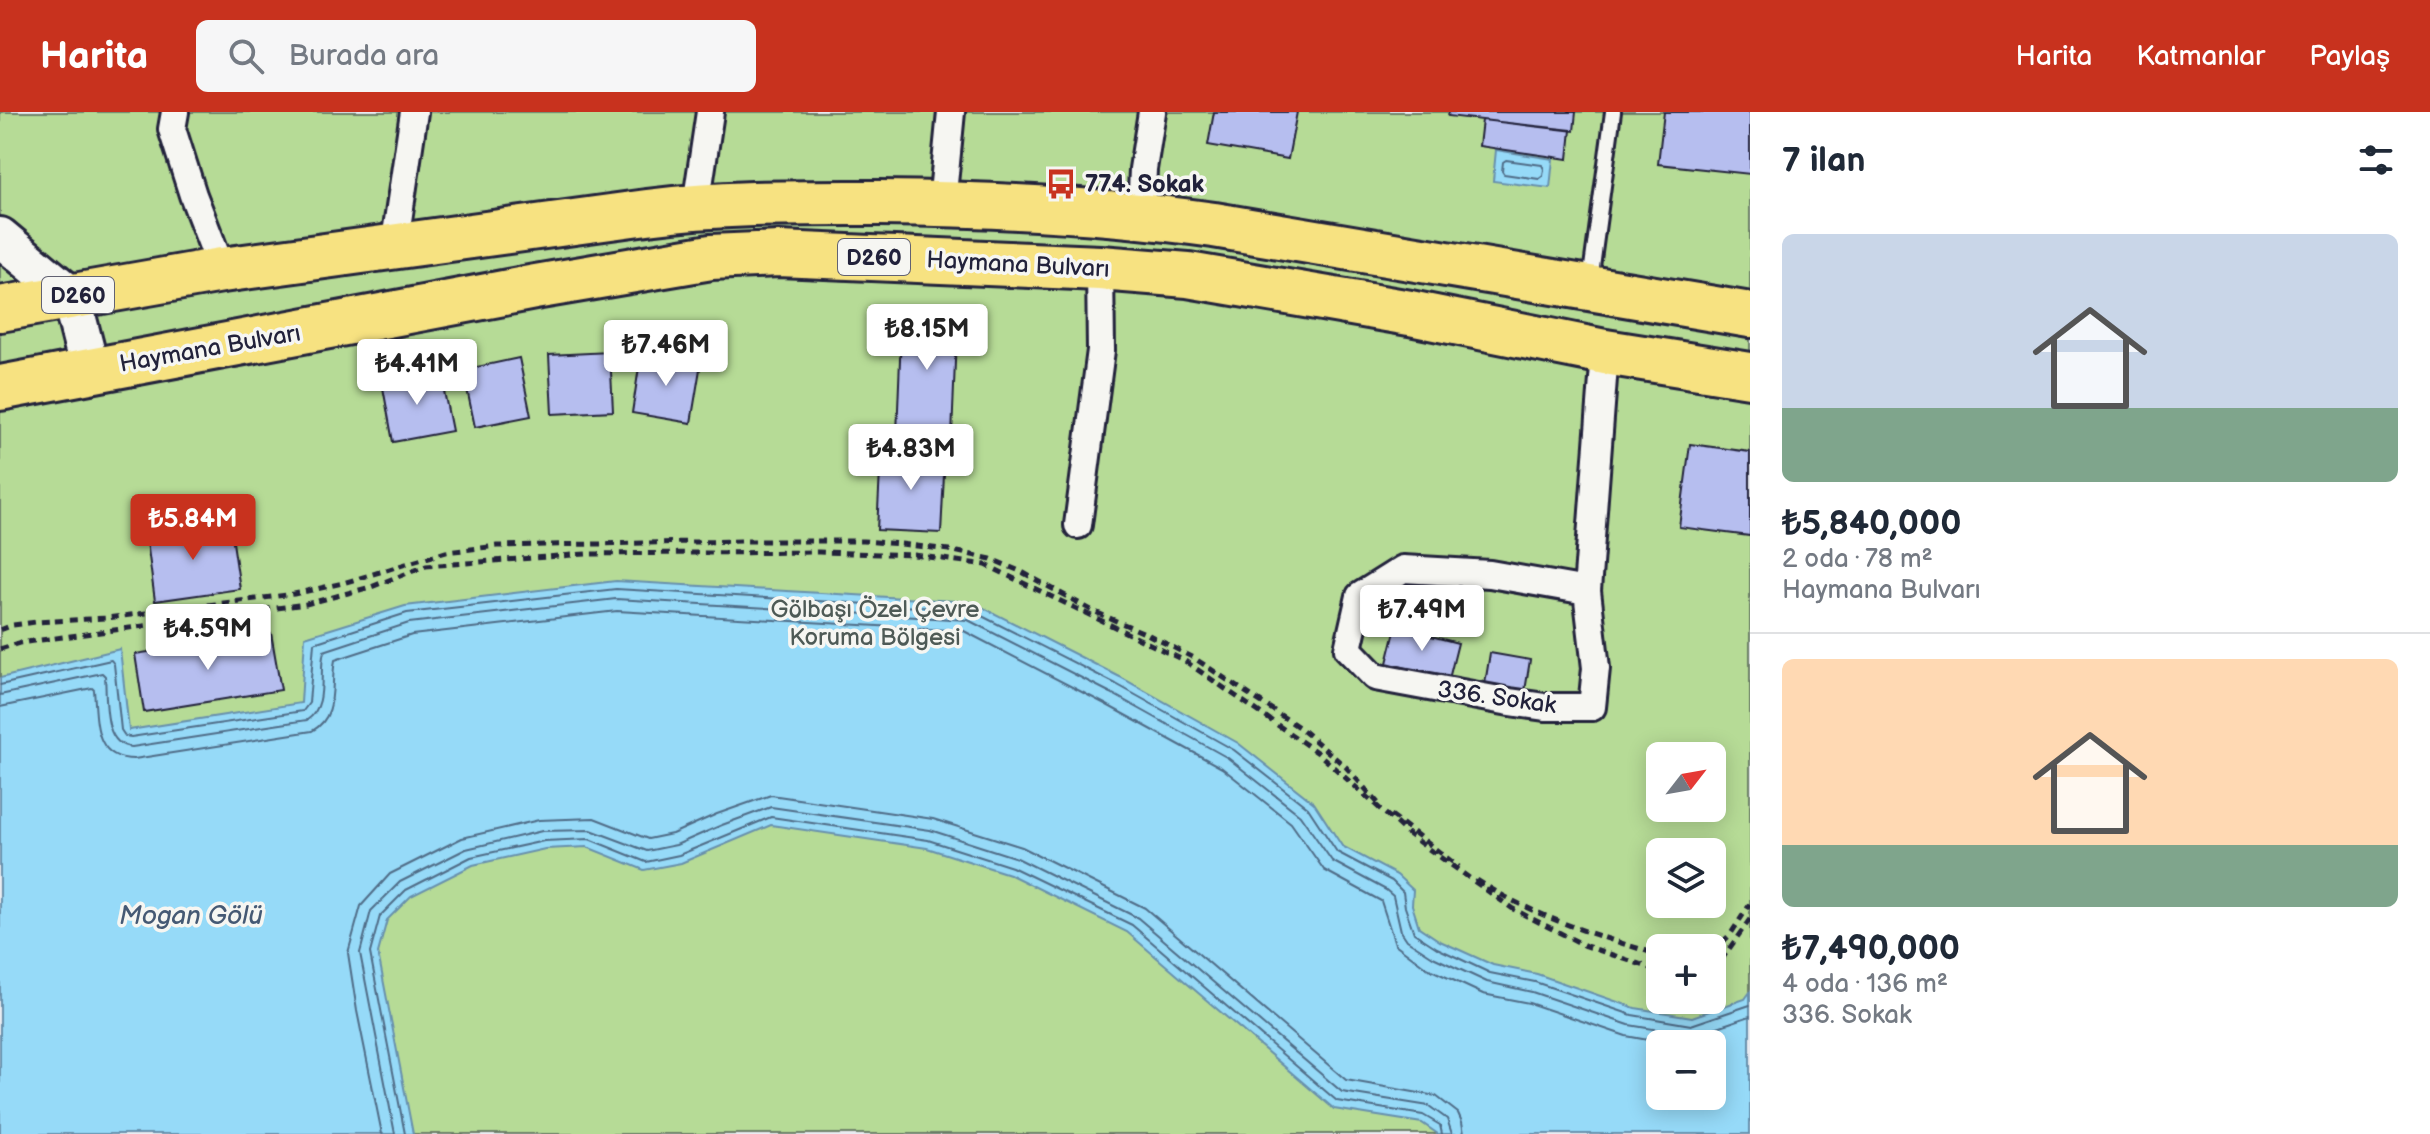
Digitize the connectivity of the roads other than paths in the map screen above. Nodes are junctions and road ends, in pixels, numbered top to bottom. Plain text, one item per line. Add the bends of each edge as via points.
1 (175, 112) edge
2 (414, 112) edge
3 (710, 112) edge
4 (951, 112) edge
5 (1152, 112) edge
6 (1613, 112) edge
7 (942, 204) junction
8 (696, 206) junction
9 (1141, 215) junction
10 (0, 237) edge
11 (394, 248) junction
12 (1100, 268) junction
13 (222, 270) junction
14 (1589, 288) junction
15 (71, 296) junction
16 (0, 309) edge
17 (1750, 315) edge
18 (1605, 352) junction
19 (90, 370) junction
20 (1750, 375) edge
21 (0, 388) edge
22 (1078, 525) dead end
23 (1587, 591) junction

1 - 13 street via 172,129
2 - 11 street
3 - 8 street
4 - 7 street
5 - 9 street
6 - 14 lane
7 - 8 highway, D260
7 - 9 highway, D260
8 - 11 highway, D260
9 - 14 highway, D260
10 - 15 main road
11 - 13 highway, D260
12 - 18 highway, Haymana Bulvarı / D260 via 1233,281
12 - 19 highway, Haymana Bulvarı / D260 via 779,254 711,257
12 - 22 street via 1101,350
13 - 15 highway, D260
14 - 17 highway, D260
15 - 16 highway, D260
15 - 19 main road
18 - 20 highway, Haymana Bulvarı / D260
18 - 23 street, 336. Sokak
19 - 21 highway, Haymana Bulvarı / D260
23 - 23 street, 336. Sokak via 1596,668 1592,707 1545,707 1375,677 1348,649 1360,596 1403,569 1490,574

